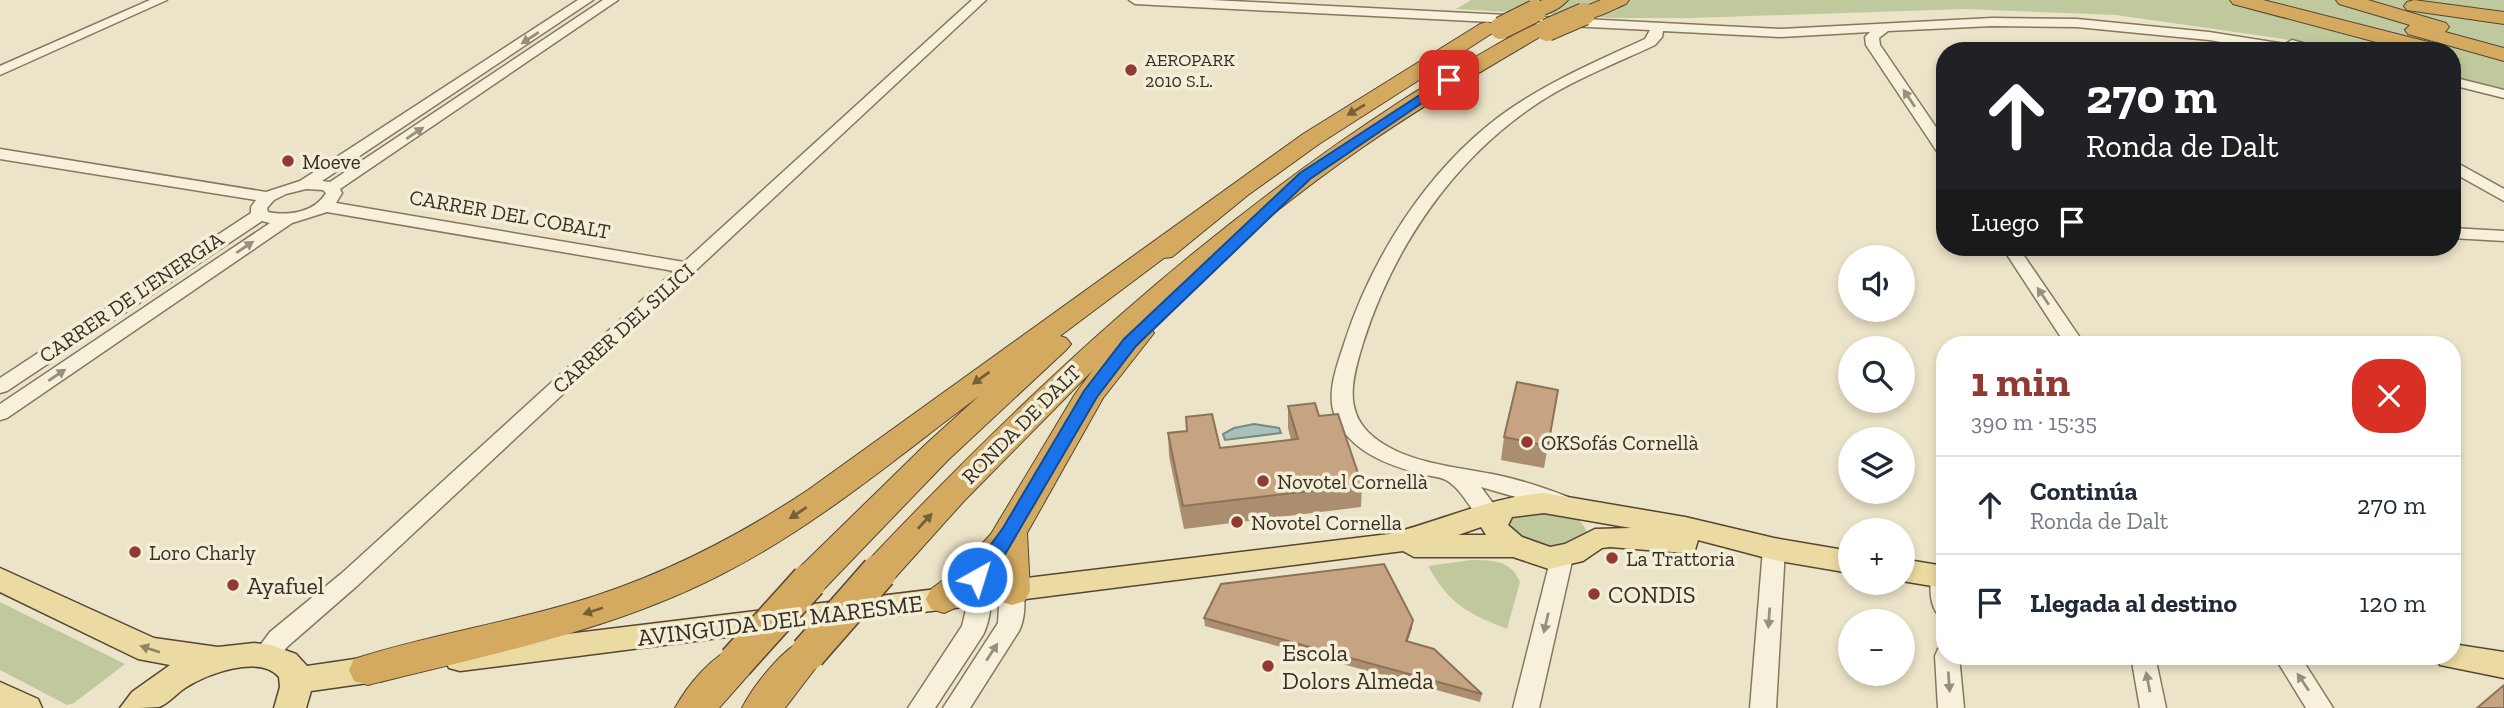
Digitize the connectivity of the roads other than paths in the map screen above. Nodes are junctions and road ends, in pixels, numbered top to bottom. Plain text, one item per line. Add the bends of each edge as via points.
1 (139, 0) edge
2 (161, 0) edge
3 (587, 0) edge
4 (612, 0) edge
5 (980, 0) edge
6 (1135, 0) edge
7 (1619, 0) edge
8 (2240, 0) edge
9 (2274, 0) edge
10 (2314, 0) edge
11 (2346, 0) edge
12 (2372, 0) edge
13 (2385, 0) edge
14 (2474, 0) edge
15 (1578, 7) edge
16 (2504, 7) edge
17 (1535, 12) edge
18 (2504, 19) edge
19 (1657, 26) junction
20 (1792, 27) junction
21 (2135, 27) junction
22 (1884, 28) junction
23 (1740, 29) junction
24 (1817, 32) junction
25 (2504, 37) edge
26 (2195, 42) edge
27 (2249, 42) edge
28 (2270, 42) edge
29 (2403, 42) edge
30 (2409, 42) edge
31 (2438, 42) edge
32 (1873, 45) junction
33 (2504, 45) edge
34 (2461, 50) edge
35 (2461, 56) edge
36 (0, 60) edge
37 (2500, 63) edge
38 (0, 71) edge
39 (2461, 83) edge
40 (2504, 94) edge
41 (1936, 138) edge
42 (0, 155) edge
43 (2461, 170) edge
44 (1305, 176) junction
45 (306, 184) junction
46 (331, 188) junction
47 (2504, 196) edge
48 (268, 197) junction
49 (324, 206) junction
50 (260, 215) junction
51 (288, 218) junction
52 (2461, 234) edge
53 (2504, 236) edge
54 (1175, 239) junction
55 (2016, 256) edge
56 (688, 268) junction
57 (2070, 336) edge
58 (0, 387) edge
59 (0, 413) edge
60 (1453, 475) junction
61 (1573, 507) junction
62 (1495, 516) junction
63 (1010, 533) junction
64 (1595, 539) junction
65 (1389, 544) junction
66 (1516, 546) junction
67 (1774, 550) junction
68 (1562, 557) junction
69 (1838, 560) edge
70 (1915, 575) edge
71 (0, 579) edge
72 (1936, 584) edge
73 (1012, 591) junction
74 (962, 597) junction
75 (265, 655) junction
76 (2461, 658) edge
77 (217, 659) junction
78 (1948, 665) edge
79 (2145, 665) edge
80 (2292, 665) edge
81 (2504, 665) edge
82 (368, 670) junction
83 (0, 695) edge
84 (293, 695) edge
85 (26, 708) edge
86 (136, 708) edge
87 (695, 708) edge
88 (761, 708) edge
89 (922, 708) edge
90 (956, 708) edge
91 (1526, 708) edge
92 (1763, 708) edge
93 (1951, 708) edge
94 (2154, 708) edge
95 (2320, 708) edge

1 - 36 street
2 - 38 street
3 -> 45 street
46 -> 4 street
5 - 56 street, CARRER DEL SILICI
6 - 19 street
7 - 15 highway
8 - 29 highway
9 - 30 highway
10 - 31 highway
11 - 33 highway
12 - 25 highway
13 - 18 highway
14 - 16 highway
15 - 17 highway, bridge
15 - 17 highway
17 - 44 highway, RONDA DE DALT via 1484,60
17 -> 54 highway, RONDA DE DALT, bridge via 1494,28 1415,74 1278,162
19 - 23 street
19 - 60 street via 1650,42 1541,95 1472,150 1428,200 1366,305 1342,390 1350,426 1385,453
20 - 23 street
20 - 24 street
20 - 28 street via 2045,17 2172,26
21 - 22 street via 2016,22
21 - 26 street
21 - 27 street
22 - 24 street
22 - 32 street via 1872,37
23 - 24 street
24 - 32 street
41 -> 32 street
34 - 37 highway
35 - 37 highway
39 - 40 street
42 - 48 street
43 - 47 street
44 - 63 highway via 1149,323 1114,362 1069,428
88 -> 44 highway, RONDA DE DALT, bridge via 967,477 1091,355 1211,249
45 - 46 street
45 - 48 street
46 - 49 street via 334,193
48 - 50 street via 259,206
49 - 51 street
49 - 56 street, CARRER DEL COBALT
50 - 51 street
50 - 58 street, CARRER DE L'ENERGIA
59 -> 51 street, CARRER DE L'ENERGIA
52 - 53 street
54 -> 82 highway via 820,498 727,556 598,610
54 - 87 highway, RONDA DE DALT, bridge via 937,452 809,581
57 -> 55 street
56 - 75 street, CARRER DEL SILICI
60 - 61 street via 1509,486
60 - 62 street
61 - 62 main road via 1527,503
61 - 64 main road via 1596,525
61 - 67 main road via 1685,527
62 - 65 main road
62 - 66 main road via 1496,531
63 - 73 highway
63 - 74 highway
64 - 67 main road via 1625,537
64 - 68 main road
65 - 66 main road
65 - 73 main road, AVINGUDA DEL MARESME
66 - 68 main road via 1535,555
67 - 69 main road
67 -> 92 street
68 -> 91 street
70 - 72 main road
77 -> 71 main road via 149,650
73 - 74 main road, AVINGUDA DEL MARESME
90 -> 73 street via 1010,624
74 - 82 main road, AVINGUDA DEL MARESME
74 - 89 street via 974,628
75 - 77 main road
75 - 84 main road via 290,667
76 - 81 main road
77 - 86 main road via 173,679
78 -> 93 street
94 -> 79 street
95 -> 80 street
82 - 84 main road, AVINGUDA DEL MARESME
83 - 85 main road

